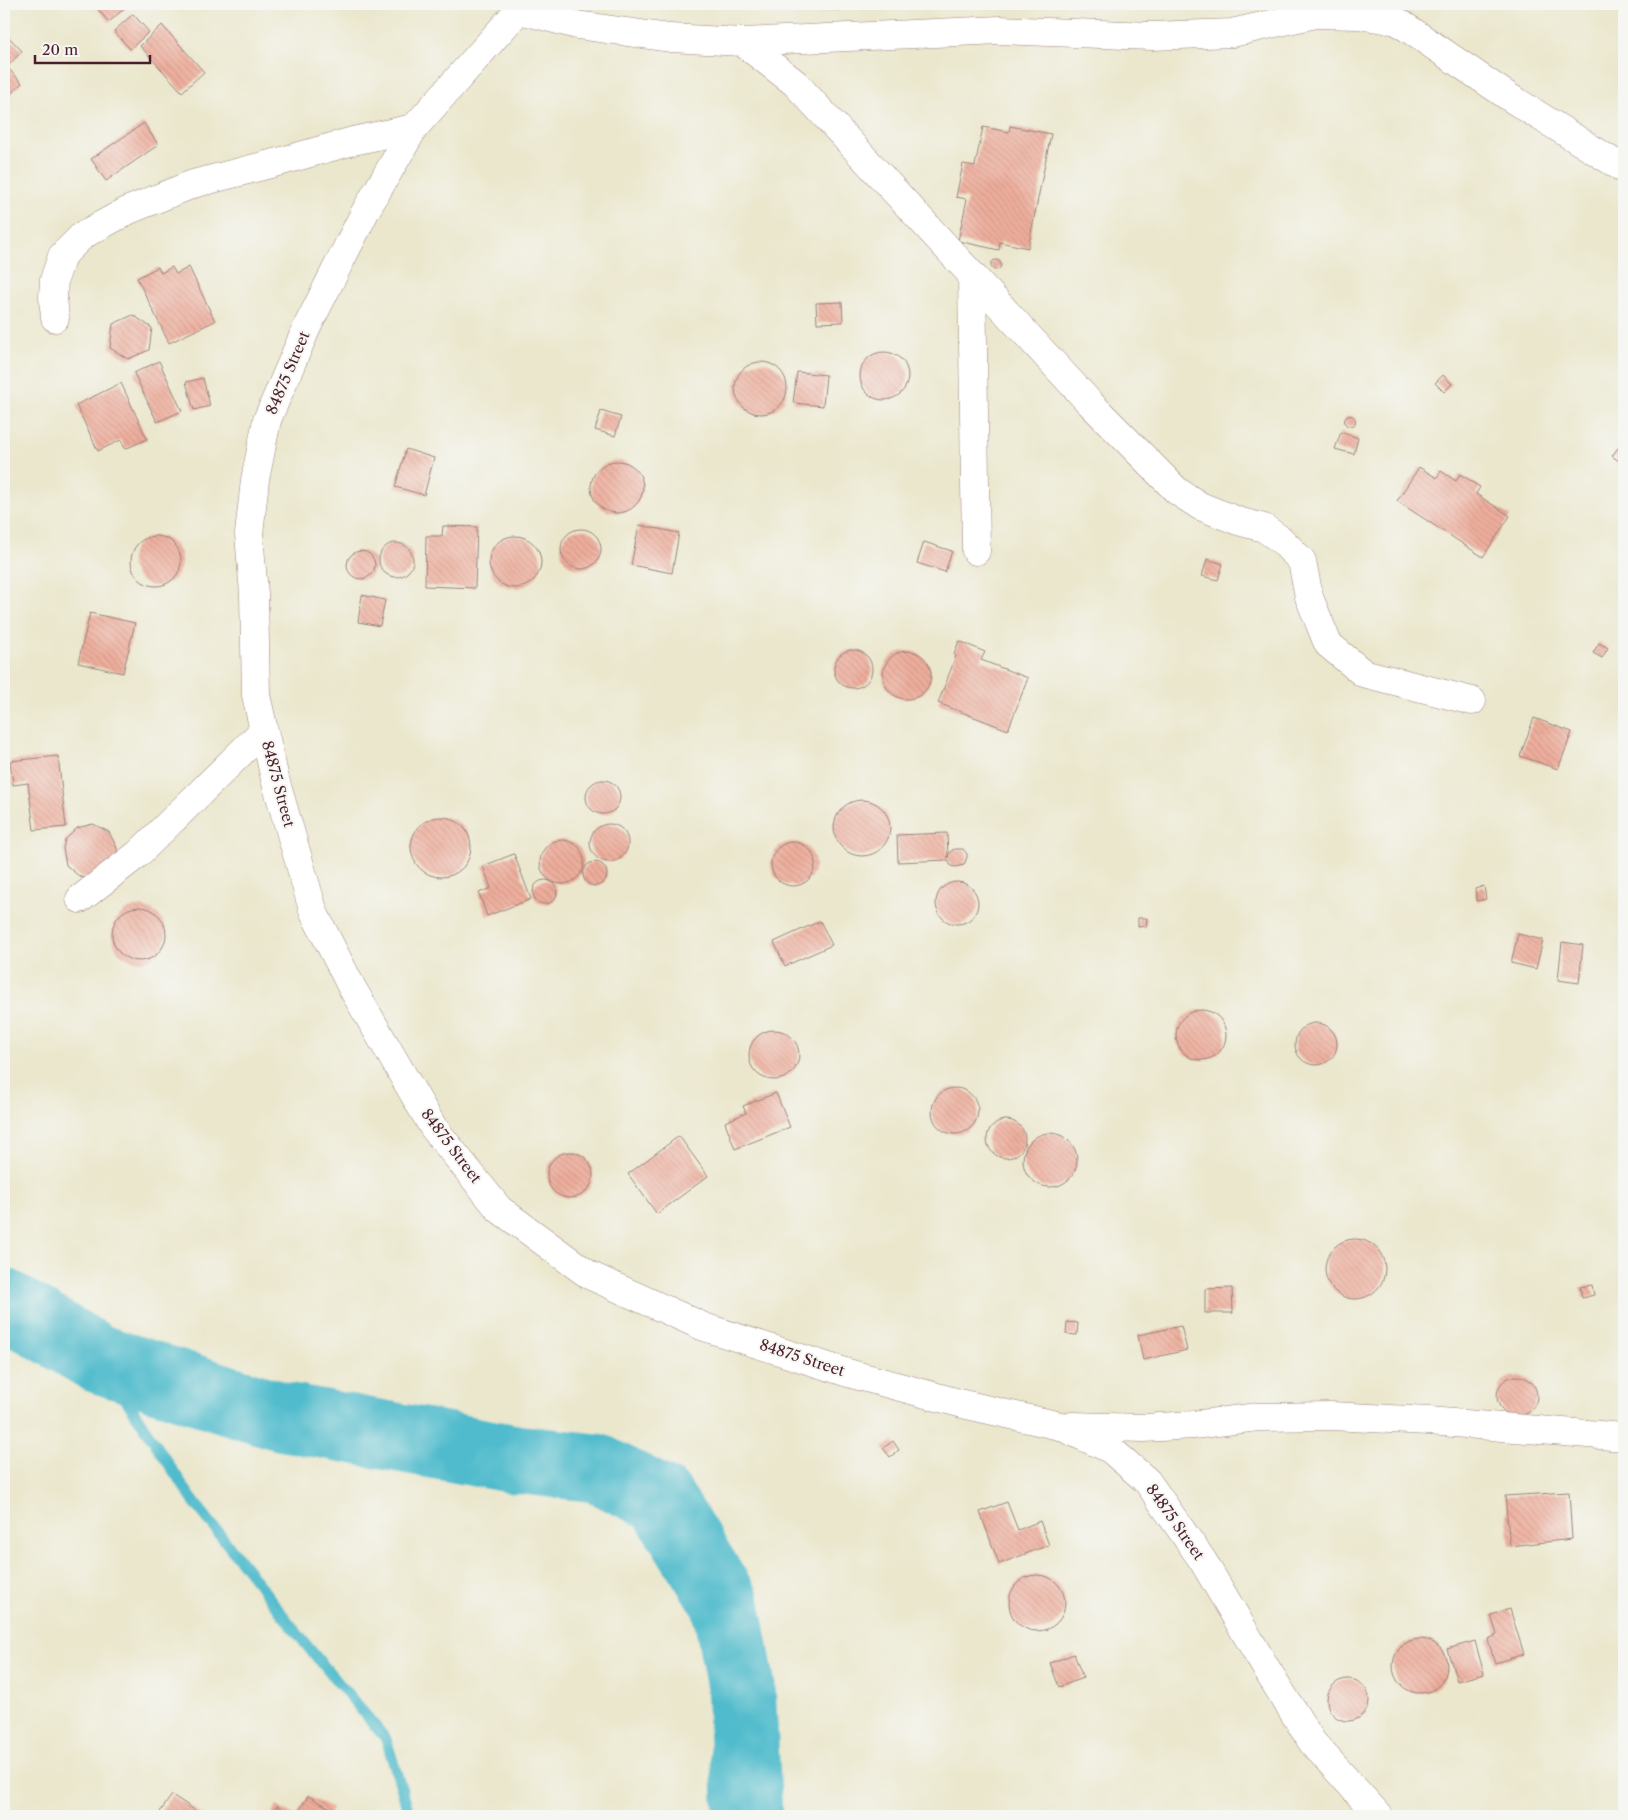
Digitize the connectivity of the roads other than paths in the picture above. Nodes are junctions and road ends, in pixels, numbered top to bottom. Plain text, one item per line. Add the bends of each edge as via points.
1 (522, 7) edge
2 (742, 42) junction
3 (414, 128) junction
4 (1624, 169) edge
5 (972, 275) junction
6 (55, 318) dead end
7 (976, 551) dead end
8 (1472, 700) dead end
9 (264, 730) junction
10 (80, 899) dead end
11 (1060, 1426) junction
12 (1624, 1437) edge
13 (1379, 1816) edge

1 - 2 street via 577,25 670,38
1 - 3 street, 84875 Street
2 - 4 street via 1000,30 1152,36 1232,33 1315,14 1358,15 1397,21
2 - 5 street via 795,83
3 - 6 street via 193,184 129,210 83,235 62,256 54,280
3 - 9 street, 84875 Street via 366,210 311,318 267,420 249,534 256,695
5 - 7 street
5 - 8 street via 1177,492 1200,506 1264,528 1281,540 1302,562 1309,597 1328,644 1363,672
9 - 10 street via 138,854
9 - 11 street, 84875 Street via 314,913 351,986 432,1127 499,1209 589,1275 704,1327 848,1373
11 - 12 street via 1144,1428 1258,1417 1331,1416
11 - 13 street, 84875 Street via 1110,1449 1147,1481 1203,1561 1312,1742

